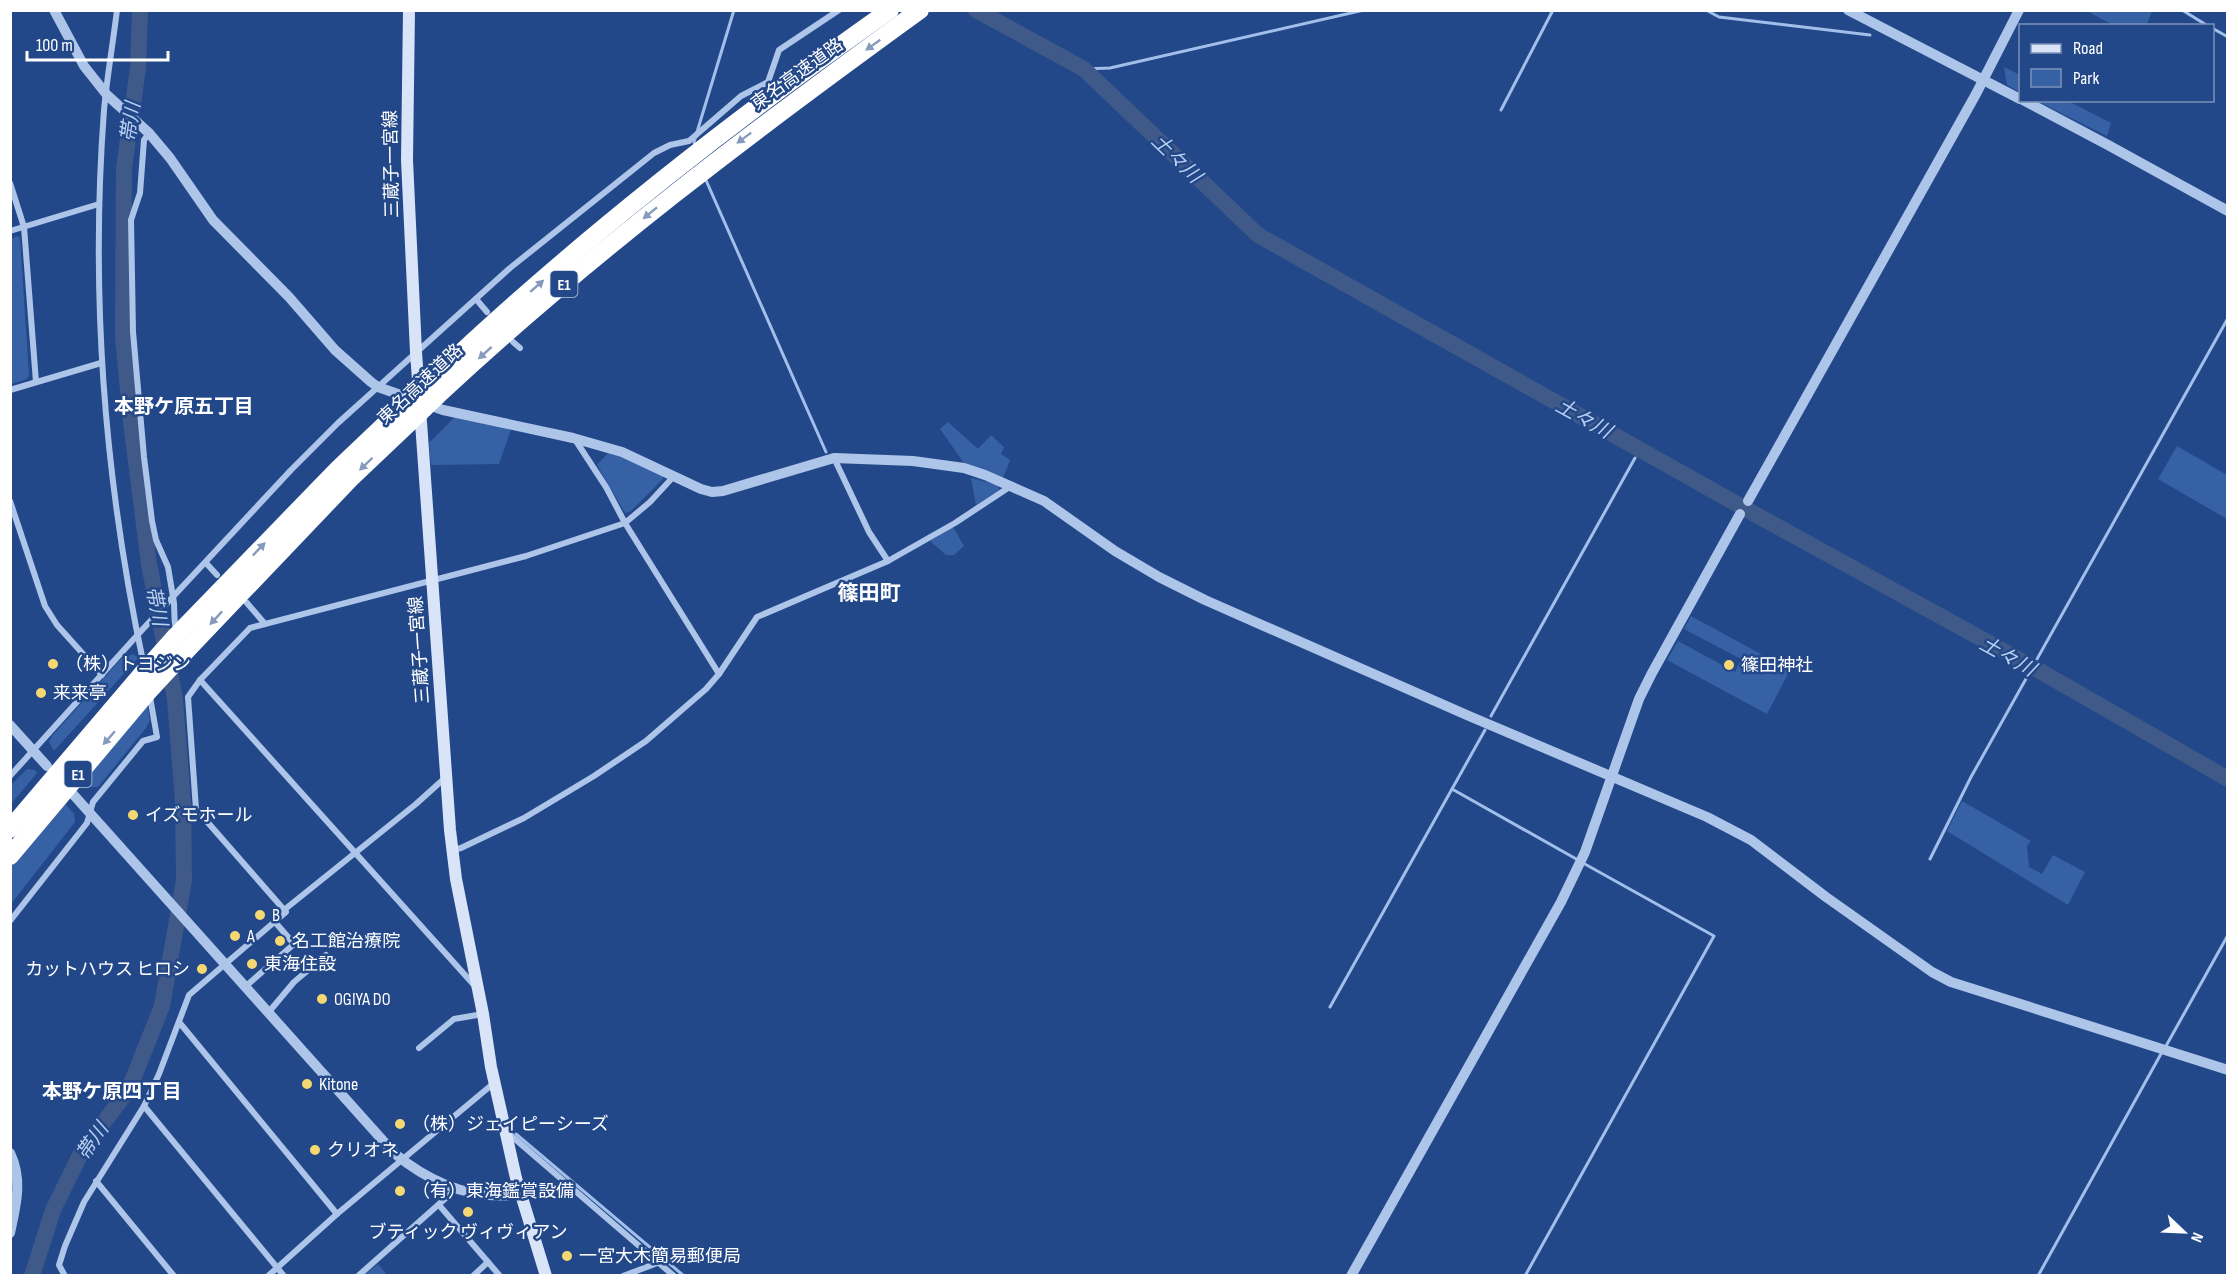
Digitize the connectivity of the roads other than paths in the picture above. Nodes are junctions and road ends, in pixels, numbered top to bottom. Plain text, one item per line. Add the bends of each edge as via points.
1 (54, 10) edge
2 (117, 10) edge
3 (409, 10) edge
4 (839, 10) edge
5 (890, 10) edge
6 (920, 10) edge
7 (1848, 10) edge
8 (2019, 10) edge
9 (1983, 80) junction
10 (786, 96) junction
11 (2019, 98) edge
12 (110, 99) junction
13 (2026, 102) edge
14 (149, 133) junction
15 (10, 183) edge
16 (99, 204) junction
17 (2228, 211) edge
18 (24, 227) junction
19 (10, 231) edge
20 (476, 299) junction
21 (487, 312) dead end
22 (513, 342) dead end
23 (520, 348) dead end
24 (416, 352) junction
25 (101, 363) junction
26 (36, 382) junction
27 (378, 387) junction
28 (10, 390) edge
29 (430, 393) junction
30 (573, 438) junction
31 (834, 458) junction
32 (674, 476) junction
33 (1011, 486) junction
34 (10, 501) edge
35 (1748, 501) joint
36 (1740, 514) joint
37 (625, 523) junction
38 (888, 561) junction
39 (206, 563) junction
40 (218, 575) dead end
41 (432, 581) junction
42 (171, 600) junction
43 (247, 603) dead end
44 (265, 624) junction
45 (140, 633) junction
46 (180, 644) junction
47 (719, 674) junction
48 (102, 675) junction
49 (200, 680) junction
50 (10, 725) edge
51 (33, 751) junction
52 (47, 766) dead end
53 (10, 776) edge
54 (1611, 776) junction
55 (446, 777) junction
56 (71, 792) dead end
57 (90, 813) junction
58 (10, 829) edge
59 (452, 850) junction
60 (354, 853) junction
61 (10, 855) edge
62 (284, 910) junction
63 (10, 921) edge
64 (275, 922) junction
65 (326, 955) dead end
66 (225, 965) junction
67 (244, 987) junction
68 (478, 990) junction
69 (268, 1013) junction
70 (483, 1014) junction
71 (179, 1022) junction
72 (419, 1048) dead end
73 (2228, 1070) edge
74 (494, 1083) junction
75 (144, 1106) junction
76 (505, 1131) junction
77 (10, 1153) edge
78 (402, 1159) junction
79 (96, 1181) junction
80 (456, 1190) junction
81 (521, 1194) junction
82 (439, 1205) junction
83 (337, 1214) junction
84 (10, 1233) edge
85 (488, 1262) junction
86 (660, 1262) junction
87 (277, 1267) junction
88 (65, 1275) edge
89 (174, 1275) edge
90 (268, 1275) edge
91 (284, 1275) edge
92 (357, 1275) edge
93 (472, 1275) edge
94 (500, 1275) edge
95 (546, 1275) edge
96 (623, 1275) edge
97 (674, 1275) edge
98 (1351, 1275) edge

1 - 12 street via 84,66
2 - 12 street
3 - 24 main road, 三蔵子一宮線 via 407,160
4 - 20 street via 779,50 768,82 741,96 689,141 654,153
5 - 10 highway, 東名高速道路 / E1
6 -> 10 highway, 東名高速道路 / E1
7 - 9 street
8 - 9 street
9 - 11 street
9 - 35 street
10 - 29 highway, 東名高速道路 / E1 via 691,170 533,310
12 - 14 street
12 - 16 street via 104,106
13 - 17 street
14 - 27 street via 217,225 275,282 335,350
14 - 42 street via 144,140 140,193 131,220 134,332 152,521 168,567
15 - 18 street
16 - 18 street
16 - 25 street
18 - 19 street
18 - 26 street
20 - 21 street
20 - 24 street
22 - 23 street
24 - 27 street
24 - 29 main road, 三蔵子一宮線
25 - 26 street
25 - 45 street via 119,528
26 - 28 street
27 - 29 street
27 - 39 street via 291,471
29 - 30 street via 443,410
29 - 41 main road, 三蔵子一宮線
29 - 46 highway, 東名高速道路 / E1, bridge via 329,477
30 - 32 street via 622,452
30 - 37 street
31 - 32 street via 723,491 701,489
31 - 33 street via 913,461 964,468
31 - 38 street via 869,532
32 - 37 street
33 - 38 street
33 - 54 street via 1044,501 1115,551 1205,600
34 - 48 street via 45,606
35 - 36 street
36 - 54 street via 1639,699
37 - 41 street via 526,556
37 - 47 street
38 - 47 street via 757,617
39 - 40 street
39 - 42 street
41 - 44 street
41 - 55 main road, 三蔵子一宮線
42 - 45 street
42 - 46 street
43 - 44 street
44 - 49 street via 250,628
45 - 48 street
45 - 57 street via 157,737 143,741 93,802
46 - 58 highway, 東名高速道路 / E1, bridge via 142,674
46 -> 61 highway, 東名高速道路 / E1, bridge via 147,693
47 - 59 street via 646,741 594,776 524,818
48 - 51 street
49 - 60 street
49 - 62 street via 188,697 196,809
50 - 51 street
51 - 52 street
51 - 53 street
54 - 73 street via 1751,840 1826,897 1951,982
54 - 98 street via 1585,852 1561,902
55 - 59 main road, 三蔵子一宮線
55 - 60 street
56 - 57 street
57 - 63 street via 87,823
57 - 66 street
59 - 68 main road, 三蔵子一宮線
60 - 62 street
60 - 68 street
62 - 64 street
64 - 66 street
64 - 67 street via 294,944
65 - 69 street via 294,982
66 - 67 street
66 - 71 street via 189,995
67 - 69 street
68 - 70 main road, 三蔵子一宮線
69 - 78 street
70 - 72 street via 454,1019
70 - 74 main road, 三蔵子一宮線
71 - 75 street
71 - 83 street
74 - 76 main road, 三蔵子一宮線
74 - 78 street
75 - 79 street
75 - 87 street
76 - 81 main road, 三蔵子一宮線
76 - 86 street
77 - 84 street via 18,1168 18,1198
78 - 80 street via 425,1176
78 - 83 street
79 - 88 street via 65,1246 59,1265
79 - 89 street
80 - 81 street
80 - 82 street
81 - 95 main road, 三蔵子一宮線
82 - 85 street
82 - 92 street
83 - 87 street
85 - 93 street
85 - 94 street
86 - 96 street
86 - 97 street
87 - 90 street
87 - 91 street

